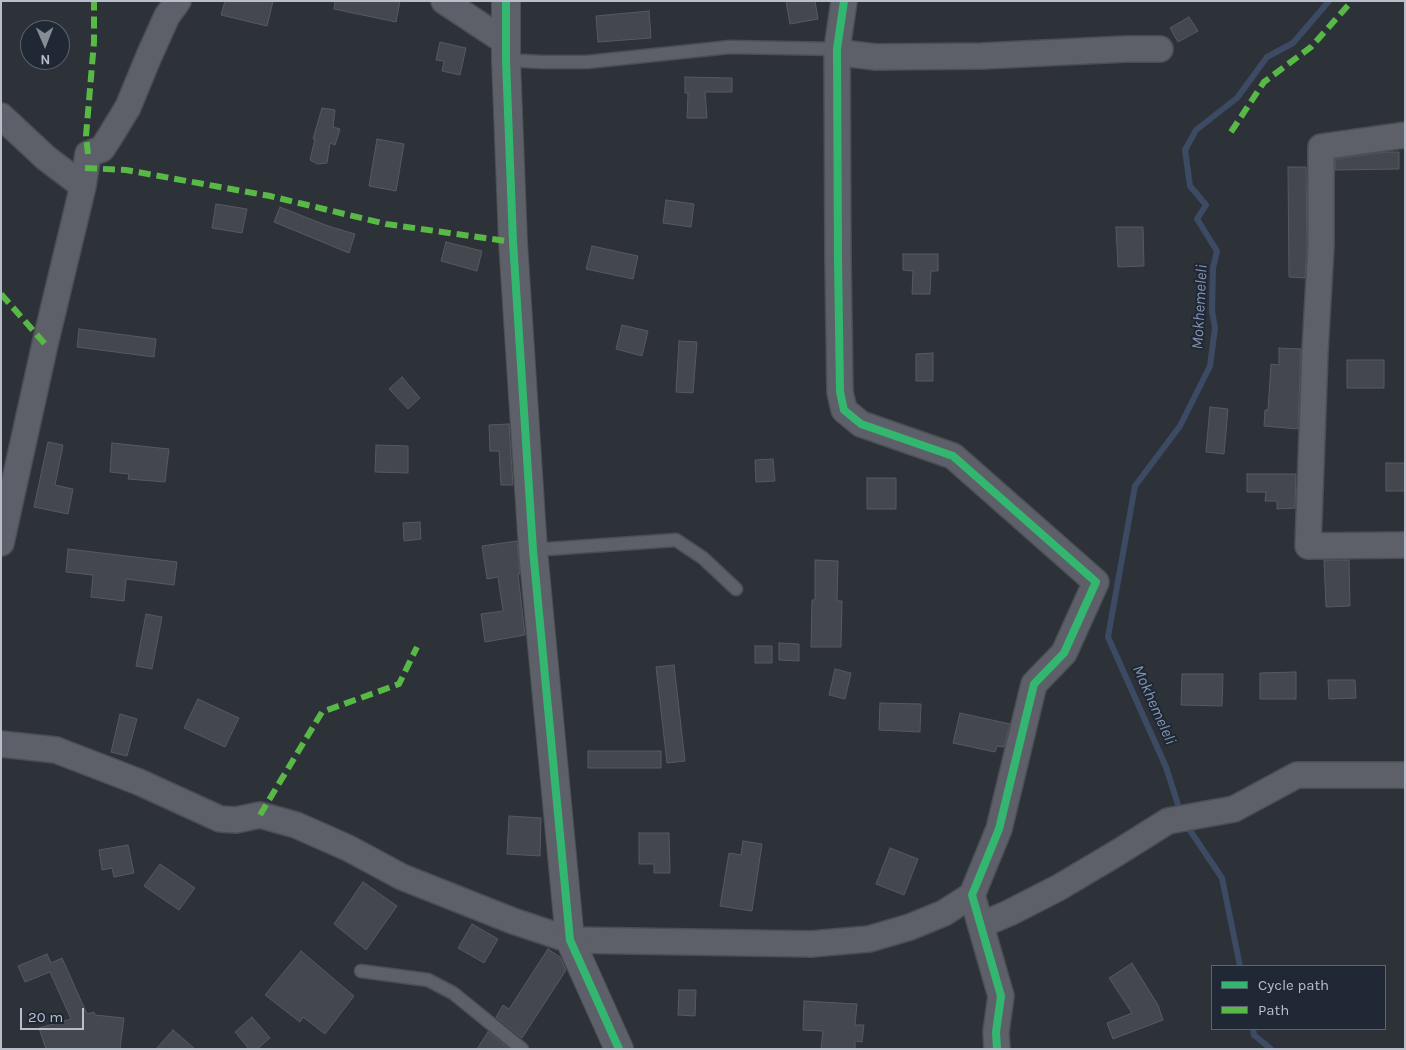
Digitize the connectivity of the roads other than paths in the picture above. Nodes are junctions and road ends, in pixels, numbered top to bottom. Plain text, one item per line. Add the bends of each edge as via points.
1 (178, 1) edge
2 (444, 1) edge
3 (506, 1) edge
4 (844, 1) edge
5 (838, 48) junction
6 (1160, 49) dead end
7 (506, 51) junction
8 (1, 116) edge
9 (1405, 135) edge
10 (83, 186) junction
11 (1, 543) edge
12 (1405, 545) edge
13 (533, 550) junction
14 (736, 589) dead end
15 (1, 744) edge
16 (1405, 775) edge
17 (972, 895) junction
18 (981, 925) junction
19 (570, 940) junction
20 (361, 971) dead end
21 (522, 1049) edge
22 (619, 1049) edge
23 (996, 1049) edge

1 - 10 street via 149,56 128,107 102,149 88,154
2 - 7 street
3 - 7 street
4 - 5 street
5 - 6 street via 850,54 876,57
5 - 7 lane via 730,47 587,62 542,62
5 - 17 street via 840,392 844,410 861,424 953,456 1096,582 1064,653 1034,684 999,829
7 - 13 street via 513,242
8 - 10 street via 46,158
9 - 12 street via 1320,147 1321,246 1308,546
10 - 11 street
13 - 14 lane via 676,540 702,558
13 - 19 street
15 - 19 street via 56,750 139,782 220,819 236,820 260,815 296,825 402,877
16 - 18 street via 1296,775 1234,809 1168,821 1058,888
17 - 18 street
17 - 19 street via 944,913 869,939 811,944
18 - 23 street via 1001,996
19 - 22 street
20 - 21 lane via 428,980 453,993

